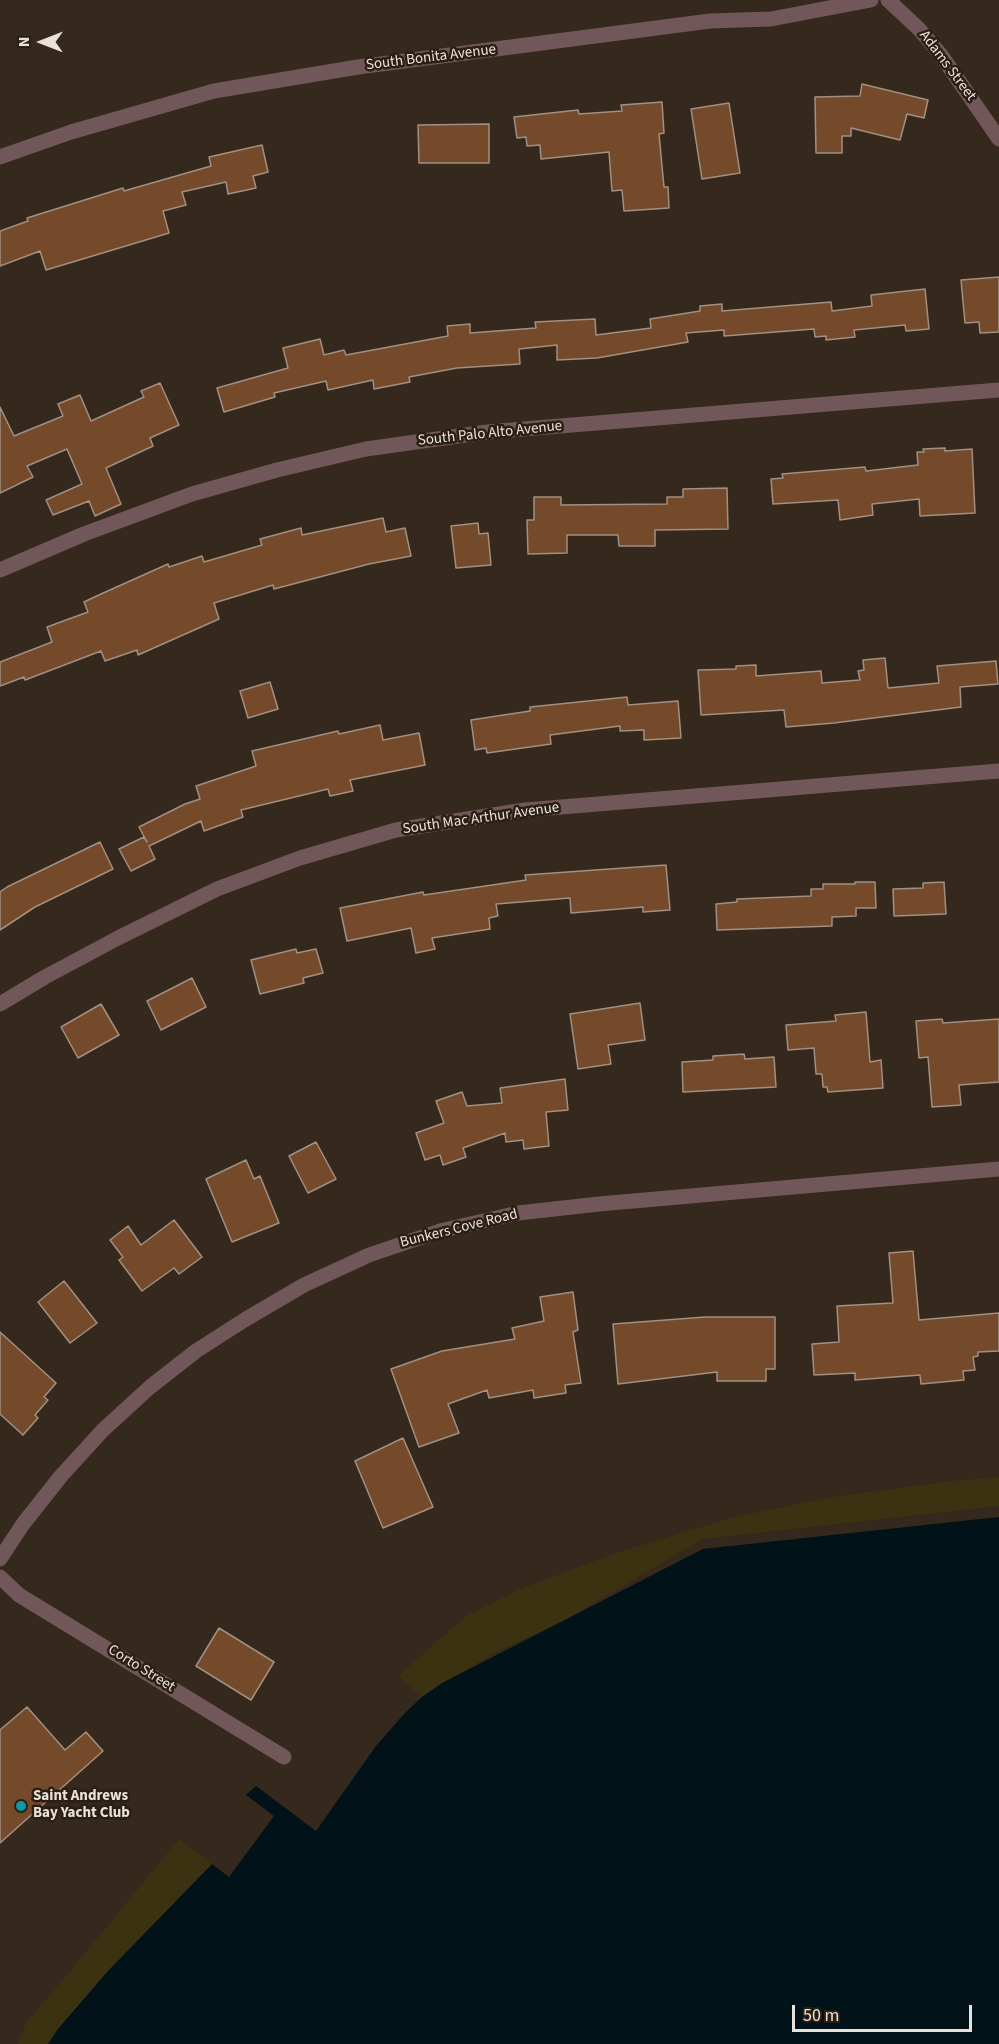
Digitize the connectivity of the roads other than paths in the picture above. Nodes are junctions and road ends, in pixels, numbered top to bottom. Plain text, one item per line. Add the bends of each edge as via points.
1 (871, 0) edge
2 (888, 0) edge
3 (999, 139) edge
4 (0, 157) edge
5 (999, 390) edge
6 (0, 570) edge
7 (999, 771) edge
8 (0, 1004) edge
9 (999, 1169) edge
10 (0, 1559) edge
11 (0, 1577) edge
12 (284, 1757) dead end

1 - 4 street, South Bonita Avenue via 771,19 710,21 358,67 214,91
2 - 3 street, Adams Street via 941,55
5 - 6 street, South Palo Alto Avenue via 487,432 366,449 192,494
7 - 8 street, South Mac Arthur Avenue via 525,810 396,830 300,858 217,889 108,943
9 - 10 street, Bunkers Cove Road via 518,1213 440,1231 369,1255 312,1281 246,1319 150,1387 61,1476
11 - 12 street, Corto Street via 19,1595

